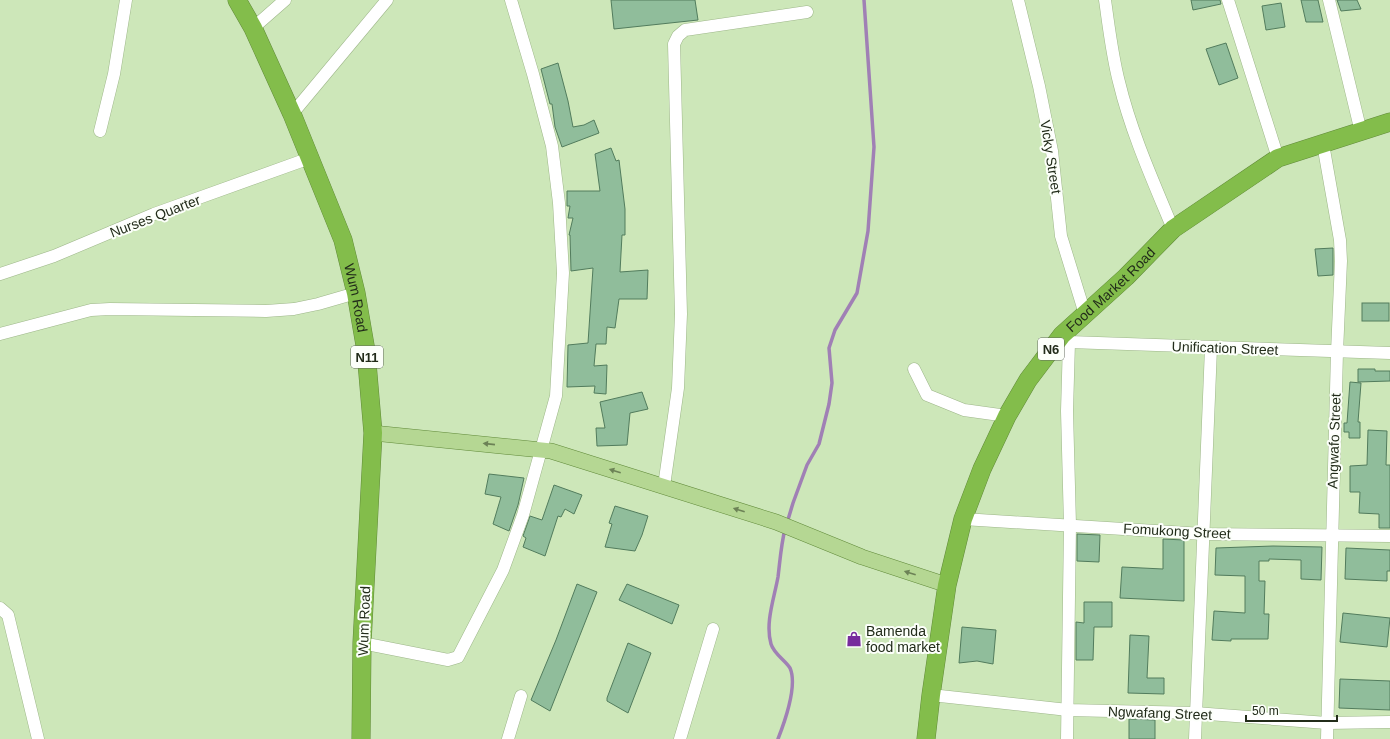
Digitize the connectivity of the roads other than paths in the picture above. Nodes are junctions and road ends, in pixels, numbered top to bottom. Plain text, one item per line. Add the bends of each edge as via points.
1 (126, 0) edge
2 (237, 0) edge
3 (285, 0) edge
4 (387, 0) edge
5 (511, 0) edge
6 (1018, 0) edge
7 (1105, 0) edge
8 (1228, 0) edge
9 (1329, 0) edge
10 (807, 12) dead end
11 (253, 28) junction
12 (292, 114) junction
13 (1390, 122) edge
14 (100, 131) dead end
15 (1361, 132) junction
16 (1323, 144) junction
17 (310, 158) junction
18 (1278, 158) junction
19 (1173, 229) junction
20 (0, 274) edge
21 (356, 293) junction
22 (1085, 314) junction
23 (0, 334) edge
24 (1066, 339) junction
25 (1211, 348) junction
26 (1337, 352) junction
27 (1390, 353) edge
28 (914, 369) dead end
29 (1007, 416) junction
30 (373, 433) junction
31 (541, 450) junction
32 (664, 486) junction
33 (963, 519) junction
34 (1070, 525) junction
35 (1203, 534) junction
36 (1331, 535) junction
37 (1390, 536) edge
38 (947, 585) junction
39 (0, 608) edge
40 (713, 629) dead end
41 (362, 643) junction
42 (931, 695) junction
43 (521, 696) dead end
44 (1068, 710) junction
45 (1195, 714) junction
46 (1390, 722) edge
47 (1327, 723) junction
48 (38, 739) edge
49 (361, 739) edge
50 (508, 739) edge
51 (680, 739) edge
52 (926, 739) edge
53 (1067, 739) edge
54 (1195, 739) edge
55 (1326, 739) edge

1 - 14 street via 114,74
2 - 11 highway, Wum Road / N11
3 - 11 street
4 - 12 street
5 - 31 street via 552,146 559,203 563,273 556,396
6 - 22 street, Vicky Street via 1052,151 1061,236
7 - 19 street via 1110,38 1125,104
8 - 18 street
9 - 15 street
10 - 32 street via 685,30 674,44 681,314 678,388
11 - 12 highway, Wum Road / N11
12 - 17 highway, Wum Road / N11
13 - 15 highway, Food Market Road / N6
15 - 16 highway, Food Market Road / N6
16 - 18 highway, Food Market Road / N6
16 - 26 street, Angwafo Street via 1340,240
17 - 20 street, Nurses Quarter via 154,214 54,256
17 - 21 highway, Wum Road / N11 via 343,240
18 - 19 highway, Food Market Road / N6
19 - 22 highway, Food Market Road / N6
21 - 23 street via 318,304 266,311 110,308 91,310
21 - 30 highway, Wum Road / N11 via 366,351
22 - 24 highway, Food Market Road / N6
24 - 25 street, Unification Street
24 - 29 highway, Food Market Road / N6 via 1028,380
24 - 34 street
25 - 26 street, Unification Street
25 - 35 street
26 - 27 street, Unification Street
26 - 36 street, Angwafo Street
28 - 29 street via 927,395 964,410
29 - 33 highway, Food Market Road / N6 via 982,469
31 -> 30 main road
30 - 41 highway, Wum Road / N11
32 -> 31 main road
31 - 41 street via 523,515 503,570 458,656 448,660
38 -> 32 main road via 862,557 794,528
33 - 34 street, Fomukong Street
33 - 38 highway, Food Market Road / N6
34 - 35 street, Fomukong Street
34 - 44 street
35 - 36 street, Fomukong Street
35 - 45 street
36 - 37 street, Fomukong Street
36 - 47 street, Angwafo Street
38 - 42 highway, Food Market Road / N6
39 - 48 street via 8,615
40 - 51 street
41 - 49 highway, Wum Road / N11
42 - 44 street, Ngwafang Street
42 - 52 highway, Food Market Road / N6
43 - 50 street
44 - 45 street, Ngwafang Street
44 - 53 street
45 - 47 street, Ngwafang Street
45 - 54 street
46 - 47 street, Ngwafang Street
47 - 55 street, Angwafo Street

